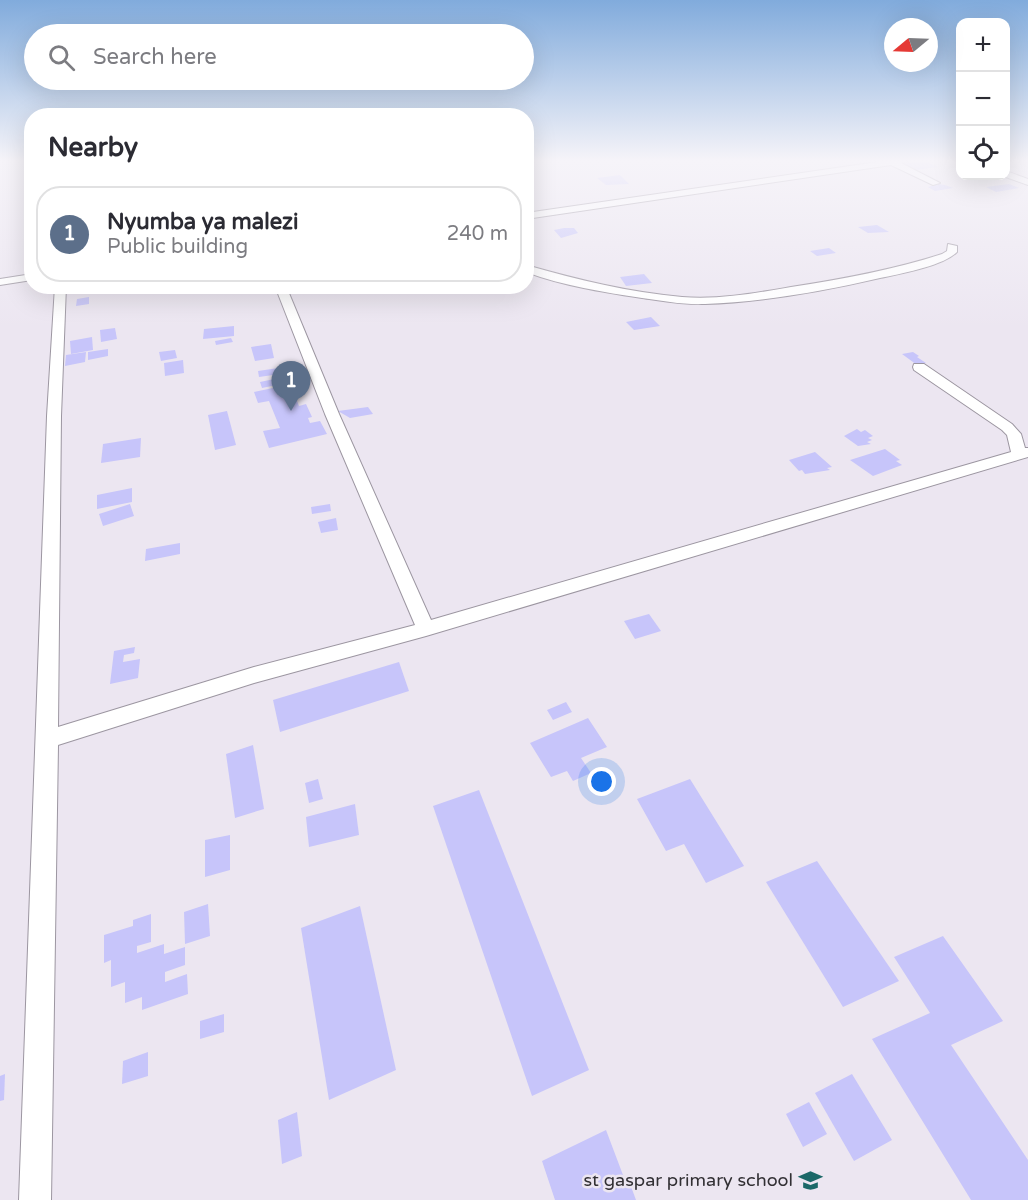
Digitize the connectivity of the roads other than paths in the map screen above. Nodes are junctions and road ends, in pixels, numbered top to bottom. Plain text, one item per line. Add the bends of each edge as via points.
1 (952, 246) dead end
2 (534, 271) edge
3 (24, 278) edge
4 (0, 282) edge
5 (61, 294) edge
6 (283, 294) edge
7 (919, 367) dead end
8 (1024, 453) edge
9 (426, 629) junction
10 (47, 739) junction
11 (35, 1200) edge

1 - 2 street via 952,252 946,256 903,270 752,297 704,301 586,286
3 - 4 street
5 - 10 street
6 - 9 street
7 - 8 street via 1007,427
8 - 9 street
9 - 10 street via 254,675
10 - 11 street

